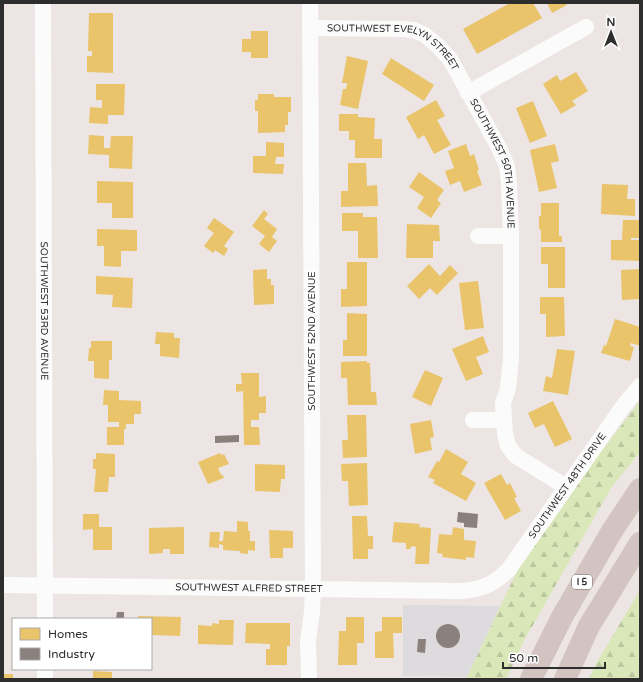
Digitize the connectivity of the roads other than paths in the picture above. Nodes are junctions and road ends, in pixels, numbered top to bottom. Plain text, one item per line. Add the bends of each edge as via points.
1 (43, 3) edge
2 (310, 3) edge
3 (586, 27) dead end
4 (310, 28) junction
5 (468, 93) junction
6 (478, 236) dead end
7 (511, 236) junction
8 (640, 386) edge
9 (473, 420) dead end
10 (504, 420) junction
11 (566, 487) junction
12 (640, 490) edge
13 (640, 543) edge
14 (493, 584) joint
15 (3, 585) edge
16 (45, 585) junction
17 (313, 589) junction
18 (45, 618) edge
19 (309, 679) edge
20 (531, 679) edge
21 (564, 679) edge

1 - 16 street, SOUTHWEST 53RD AVENUE
2 - 4 street, SOUTHWEST 52ND AVENUE
3 - 5 street
4 - 5 street, SOUTHWEST EVELYN STREET via 414,30 438,46 450,59
4 - 17 street, SOUTHWEST 52ND AVENUE
5 - 7 street, SOUTHWEST 50TH AVENUE via 507,166
6 - 7 street, SOUTHWEST 50TH AVENUE
7 - 10 street, SOUTHWEST 50TH AVENUE via 511,358 508,388 503,403
8 - 11 street, SOUTHWEST 48TH DRIVE
9 - 10 street
10 - 11 street, SOUTHWEST 50TH AVENUE via 508,446 516,456
11 - 14 street, SOUTHWEST 48TH DRIVE via 509,570
12 - 20 highway, I 5 via 569,603
13 - 21 highway via 589,626
14 - 17 street, SOUTHWEST ALFRED STREET via 465,591
15 - 16 street, SOUTHWEST ALFRED STREET
16 - 17 street, SOUTHWEST ALFRED STREET
16 - 18 street, SOUTHWEST 53RD AVENUE
17 - 19 street, SOUTHWEST 52ND AVENUE via 308,641

